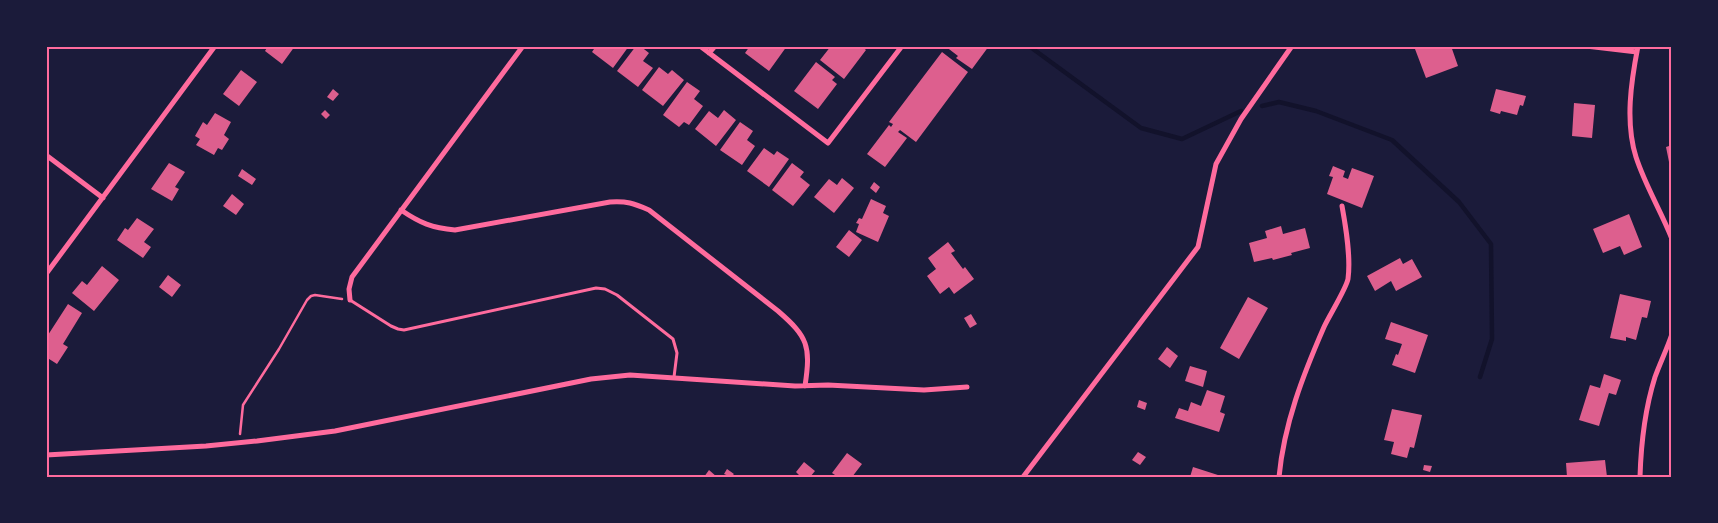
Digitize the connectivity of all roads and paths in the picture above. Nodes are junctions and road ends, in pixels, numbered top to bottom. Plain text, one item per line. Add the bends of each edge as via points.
1 (215, 46) edge
2 (523, 46) edge
3 (700, 46) edge
4 (715, 46) edge
5 (902, 46) edge
6 (1292, 46) edge
7 (1586, 46) edge
8 (1637, 49) edge
9 (709, 53) junction
10 (46, 155) edge
11 (103, 198) junction
12 (1342, 206) dead end
13 (401, 210) junction
14 (1672, 239) edge
15 (46, 274) edge
16 (350, 300) junction
17 (1672, 334) edge
18 (674, 377) junction
19 (805, 386) junction
20 (967, 387) dead end
21 (240, 443) junction
22 (46, 455) edge
23 (1022, 477) edge
24 (1279, 477) edge
25 (1640, 477) edge

1 - 11 street
2 - 13 street
3 - 9 street
4 - 9 street
5 - 9 street via 828,143
6 - 23 street via 1241,119 1216,164 1198,247
7 - 8 street
8 - 14 street via 1630,130 1637,160
10 - 11 street
11 - 15 street
12 - 24 street via 1348,281 1325,324 1295,399
13 - 16 street via 352,277
13 - 19 street via 418,222 455,230 610,202 636,204 649,210 796,327 808,352
16 - 18 lane via 398,330 404,330 596,288 605,289 617,294 673,339 677,353
16 - 21 path via 315,295 307,300 243,405
17 - 25 street via 1655,377 1648,406
18 - 19 street
18 - 21 street via 591,379 335,431
19 - 20 street via 924,390
21 - 22 street

